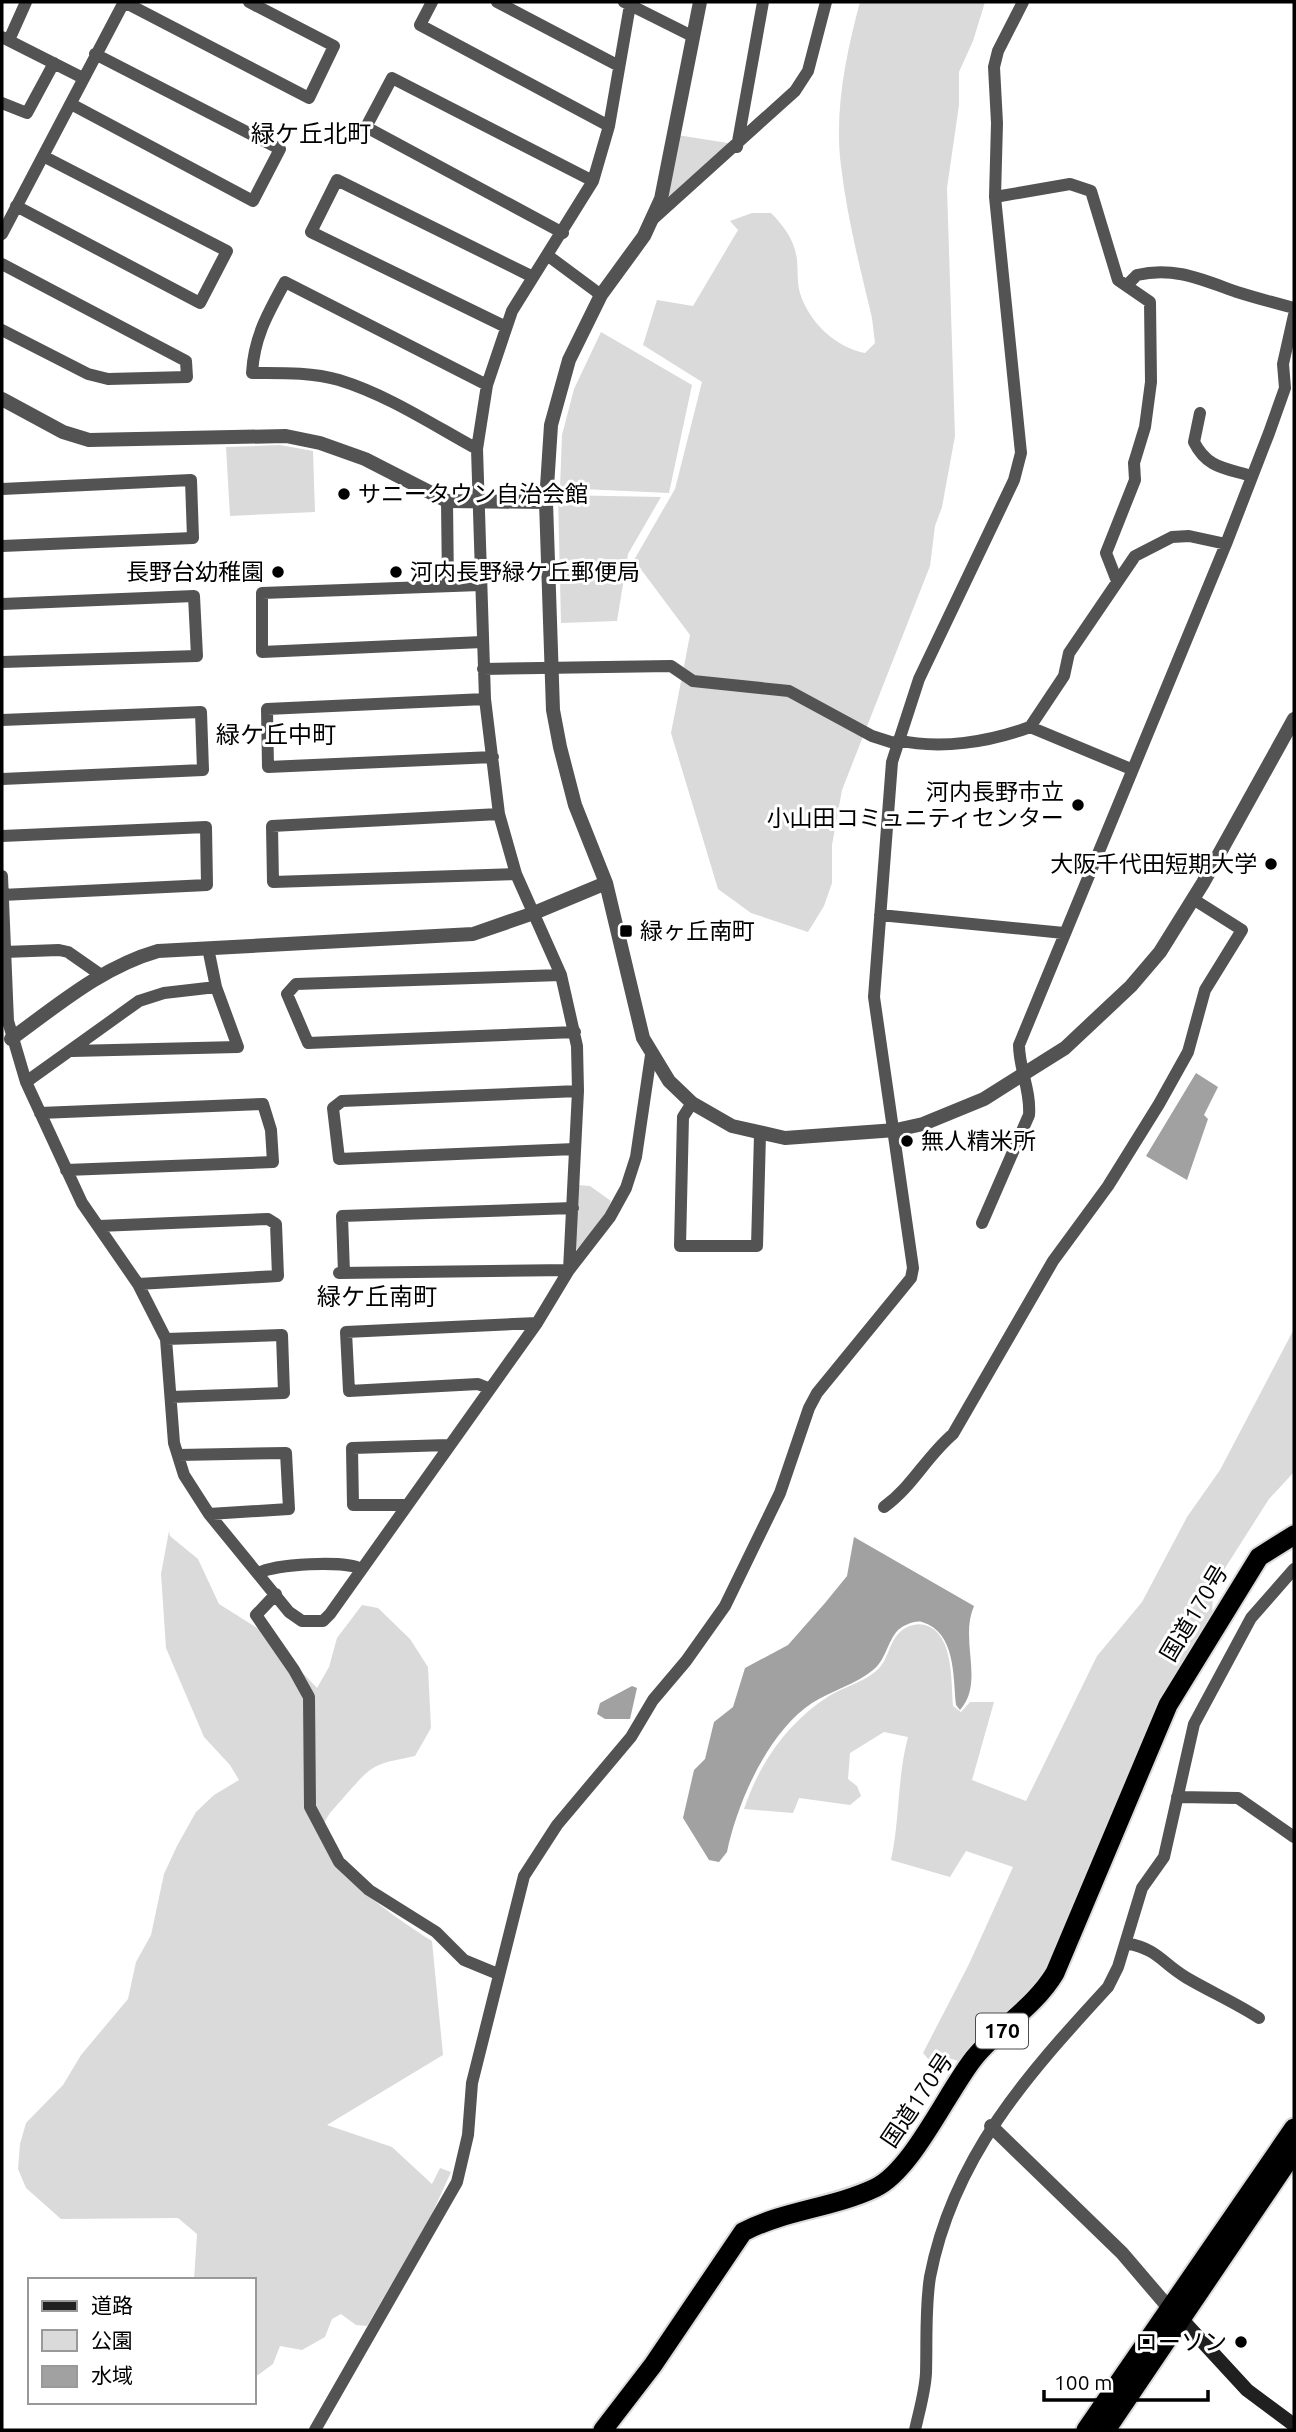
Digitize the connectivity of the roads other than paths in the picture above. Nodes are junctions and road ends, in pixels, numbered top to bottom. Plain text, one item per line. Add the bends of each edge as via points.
1 (26, 2) edge
2 (124, 2) edge
3 (249, 2) edge
4 (432, 2) edge
5 (497, 2) edge
6 (700, 2) edge
7 (763, 2) edge
8 (826, 2) edge
9 (1023, 2) edge
10 (627, 4) edge
11 (692, 36) junction
12 (5, 38) edge
13 (96, 54) junction
14 (54, 63) junction
15 (619, 66) junction
16 (83, 78) junction
17 (2, 103) edge
18 (71, 104) junction
19 (609, 126) junction
20 (737, 147) junction
21 (43, 156) junction
22 (593, 181) junction
23 (995, 197) junction
24 (16, 206) junction
25 (652, 220) junction
26 (563, 233) junction
27 (2, 234) edge
28 (547, 255) junction
29 (2, 264) edge
30 (533, 277) junction
31 (1127, 285) junction
32 (601, 295) junction
33 (1294, 308) edge
34 (1294, 315) edge
35 (506, 327) junction
36 (2, 330) edge
37 (487, 385) junction
38 (2, 398) edge
39 (1200, 414) dead end
40 (477, 449) junction
41 (1251, 476) junction
42 (2, 489) edge
43 (447, 501) junction
44 (546, 502) junction
45 (479, 503) junction
46 (1226, 544) junction
47 (2, 546) edge
48 (1117, 581) junction
49 (480, 585) junction
50 (448, 586) junction
51 (2, 604) edge
52 (482, 642) junction
53 (2, 662) edge
54 (552, 667) junction
55 (483, 669) junction
56 (485, 699) junction
57 (1294, 719) edge
58 (2, 720) edge
59 (1030, 727) junction
60 (897, 742) junction
61 (493, 757) junction
62 (1131, 769) junction
63 (2, 779) edge
64 (499, 814) junction
65 (2, 836) edge
66 (516, 874) junction
67 (2, 876) edge
68 (606, 883) junction
69 (2, 895) edge
70 (1193, 899) junction
71 (534, 913) junction
72 (880, 915) junction
73 (1064, 933) junction
74 (208, 948) junction
75 (4, 952) junction
76 (101, 975) junction
77 (561, 975) junction
78 (216, 987) junction
79 (575, 1032) junction
80 (11, 1039) junction
81 (72, 1051) junction
82 (651, 1055) junction
83 (1026, 1075) junction
84 (26, 1082) junction
85 (578, 1091) junction
86 (692, 1103) junction
87 (40, 1113) junction
88 (895, 1130) junction
89 (760, 1134) junction
90 (575, 1149) junction
91 (66, 1170) junction
92 (573, 1208) junction
93 (982, 1223) dead end
94 (99, 1227) junction
95 (569, 1270) junction
96 (138, 1284) junction
97 (537, 1323) junction
98 (166, 1339) junction
99 (488, 1388) junction
100 (171, 1397) junction
101 (448, 1445) junction
102 (178, 1455) junction
103 (406, 1505) junction
104 (884, 1507) dead end
105 (209, 1514) junction
106 (1294, 1535) edge
107 (361, 1569) junction
108 (1294, 1569) edge
109 (258, 1573) junction
110 (276, 1594) junction
111 (1177, 1797) junction
112 (1294, 1837) edge
113 (1126, 1943) junction
114 (498, 1974) junction
115 (1259, 2018) dead end
116 (991, 2126) junction
117 (1294, 2128) edge
118 (1294, 2151) edge
119 (1175, 2313) junction
120 (1294, 2424) edge
121 (315, 2430) edge
122 (603, 2430) edge
123 (915, 2430) edge
124 (1086, 2430) edge
125 (1106, 2430) edge

1 - 12 street
2 - 3 street via 309,98 334,46
2 - 13 street
4 - 19 street via 420,25
5 - 15 street
6 - 11 street
7 - 20 street
8 - 20 street via 808,71 780,108
9 - 23 street via 993,67
10 - 11 street
10 - 15 street
11 - 25 street via 667,171
12 - 14 street
13 - 16 street
13 - 18 street via 280,149 253,201
14 - 16 street
14 - 17 street via 27,113
15 - 19 street
16 - 18 street
18 - 21 street
19 - 22 street
20 - 25 street
21 - 24 street
21 - 24 street via 227,251 200,303
22 - 26 street
22 - 26 street via 392,78 366,127
23 - 31 street via 1070,184 1091,191 1118,280
23 - 60 street via 1021,453 1014,480 919,679
24 - 27 street
25 - 32 street
26 - 28 street
28 - 30 street
28 - 32 street
29 - 36 street via 186,361 187,377 108,379 88,374
30 - 35 street
30 - 35 street via 337,180 311,232
31 - 33 street via 1137,275 1173,272 1201,276
31 - 48 street via 1150,302 1151,382 1134,463 1135,480 1106,553
32 - 44 street via 569,360 551,425
34 - 41 street via 1285,351 1285,388
35 - 37 street
37 - 40 street
37 - 40 street via 285,282 254,346 252,373 299,373 338,380 372,392
38 - 43 street via 63,432 89,440 286,436 320,443 365,459
39 - 41 street via 1194,442 1202,457
40 - 45 street
41 - 46 street
42 - 47 street via 191,480 193,538
43 - 45 street
43 - 50 street
44 - 45 street
44 - 54 street
45 - 49 street
46 - 48 street via 1172,537 1135,556
46 - 62 street
48 - 59 street via 1069,653 1064,676
49 - 50 street
49 - 52 street
50 - 52 street via 262,593 262,652
51 - 53 street via 194,596 197,656
52 - 55 street
54 - 55 street
54 - 60 street via 671,666 693,681 789,691 872,736
54 - 68 street via 553,710 572,793
55 - 56 street
56 - 61 street
56 - 61 street via 267,709 268,767
57 - 70 street
58 - 63 street via 201,712 203,770
59 - 60 street via 978,740 922,745
59 - 62 street
60 - 72 street
61 - 64 street
62 - 73 street
64 - 66 street
64 - 66 street via 272,826 273,882
65 - 69 street via 206,827 207,886
66 - 71 street
67 - 69 street
68 - 71 street
68 - 82 street via 638,1022
69 - 75 street
70 - 83 street via 1160,952 1131,986 1065,1048
70 - 104 street via 1242,930 1205,990 1188,1052 1108,1186 1053,1261 953,1434 935,1449 904,1493
71 - 74 street via 473,934
71 - 77 street
72 - 73 street
72 - 88 street via 874,997
73 - 83 street via 1019,1045
74 - 76 street via 158,951 129,959
74 - 78 street
75 - 76 street via 68,952
75 - 80 street
76 - 80 street
77 - 79 street
77 - 79 street via 296,984 286,994 309,1043
78 - 81 street via 139,1001
78 - 81 street via 238,1047
79 - 85 street
80 - 84 street
81 - 84 street
82 - 86 street
82 - 95 street via 636,1157 626,1188
83 - 88 street via 951,1114
83 - 93 street via 1029,1115
84 - 87 street
85 - 90 street
85 - 90 street via 342,1101 333,1108 339,1159
86 - 89 street via 732,1126
86 - 89 street via 684,1117 680,1246 757,1246
87 - 91 street
87 - 91 street via 263,1104 271,1130 273,1162
88 - 89 street via 785,1138
88 - 114 street via 912,1250 911,1278 813,1400 780,1493 725,1606 653,1700 631,1737 531,1861
90 - 92 street
91 - 94 street
92 - 95 street
92 - 95 street via 342,1216 341,1273
94 - 96 street
94 - 96 street via 268,1219 276,1224 278,1276
95 - 97 street
96 - 98 street
97 - 99 street
97 - 99 street via 346,1332 349,1391 478,1384
98 - 100 street
98 - 100 street via 282,1335 284,1393
99 - 101 street
100 - 102 street
101 - 103 street
101 - 103 street via 352,1448 353,1506
102 - 105 street via 184,1475
102 - 105 street via 286,1453 289,1509
103 - 107 street
105 - 109 street
106 - 122 highway, 国道170号 / 170 via 1253,1565 1168,1705 1043,1994 977,2055 899,2172 875,2188 766,2220 743,2232
107 - 109 street via 324,1565 267,1568
107 - 110 street via 323,1620 302,1621
108 - 111 street via 1251,1618 1194,1724
109 - 110 street
110 - 114 street via 256,1615 309,1697 310,1807 321,1832 354,1878 436,1932 464,1960
111 - 112 street via 1238,1798
111 - 113 street via 1164,1857 1142,1888
113 - 115 street via 1148,1948 1185,1977
113 - 116 street via 1108,1987
114 - 121 street via 472,2083 468,2135 457,2182
116 - 119 street via 1122,2253
116 - 123 street via 963,2177 936,2249 926,2314 926,2375
117 - 119 highway
118 - 119 highway
119 - 120 main road via 1247,2390
119 - 124 highway
119 - 125 highway

